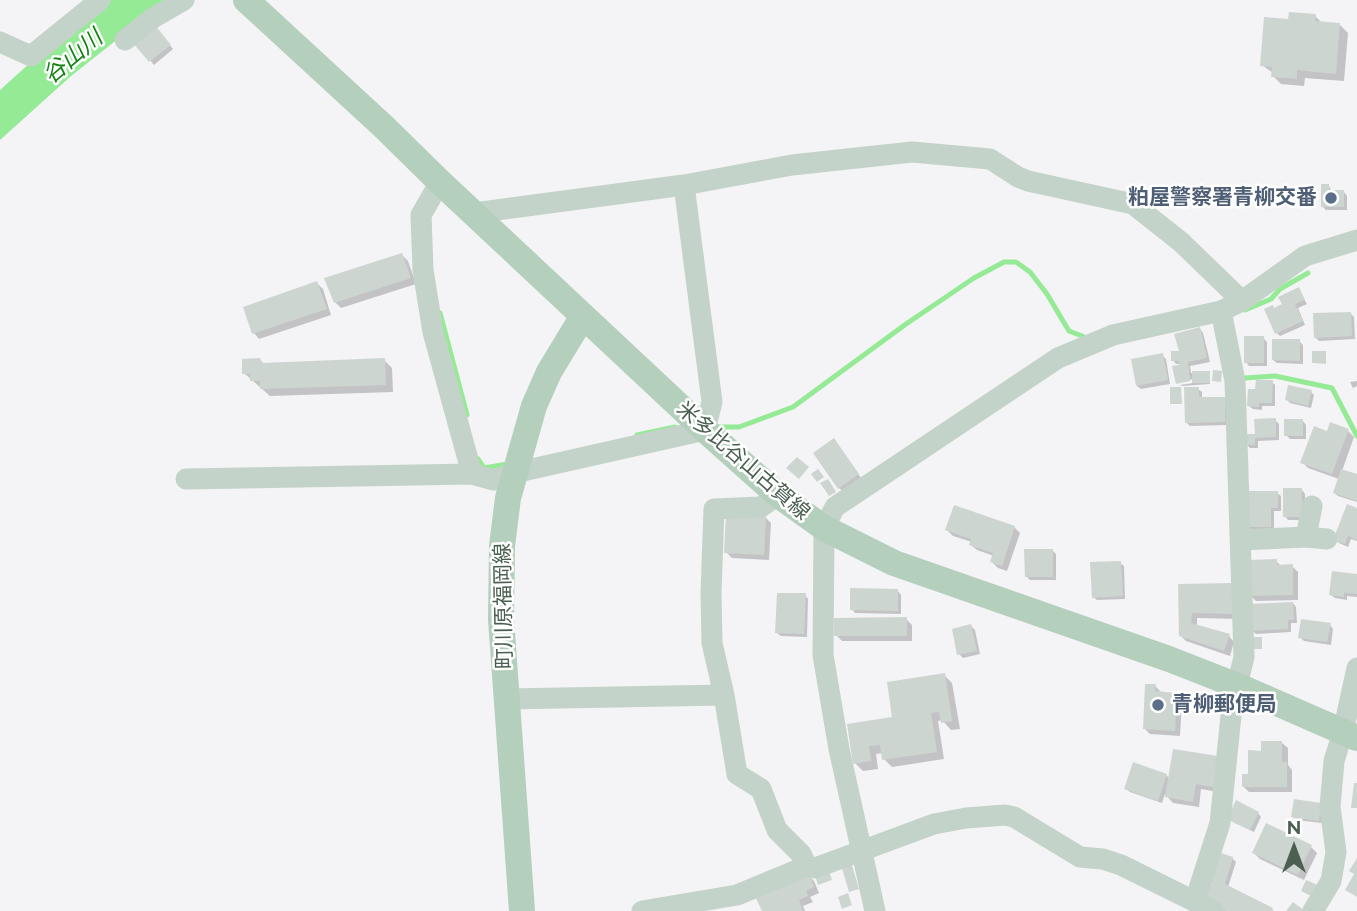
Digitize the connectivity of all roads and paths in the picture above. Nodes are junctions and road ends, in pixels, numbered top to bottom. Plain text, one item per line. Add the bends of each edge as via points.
1 (100, 0) edge
2 (184, 0) edge
3 (246, 0) edge
4 (125, 40) dead end
5 (0, 42) edge
6 (440, 182) junction
7 (684, 186) junction
8 (474, 213) junction
9 (1357, 240) edge
10 (1242, 301) junction
11 (1221, 311) junction
12 (583, 316) junction
13 (705, 430) junction
14 (514, 473) junction
15 (472, 474) junction
16 (186, 479) dead end
17 (778, 495) junction
18 (1312, 506) dead end
19 (824, 528) junction
20 (1241, 540) junction
21 (1357, 668) edge
22 (1238, 686) junction
23 (724, 695) junction
24 (506, 699) junction
25 (1350, 735) edge
26 (861, 850) junction
27 (807, 866) junction
28 (740, 903) edge
29 (1204, 906) edge
30 (522, 911) edge
31 (642, 911) edge
32 (875, 911) edge
33 (1313, 911) edge

1 - 5 street via 31,56
2 - 4 street
3 - 6 main road, 米多比谷山古賀線
6 - 8 main road, 米多比谷山古賀線
6 - 15 street via 421,215 423,270 433,332
7 - 8 street
7 - 10 street via 792,165 912,152 990,159 1028,181 1133,204 1181,242
7 - 13 street via 712,402
8 - 12 main road, 米多比谷山古賀線
9 - 10 street via 1306,257
10 - 11 street
11 - 19 street via 1113,335 1058,358 835,507
11 - 20 street via 1235,381
12 - 13 main road, 米多比谷山古賀線
12 - 14 main road, 町川原福岡線 via 534,406
13 - 14 street
13 - 17 main road, 米多比谷山古賀線
14 - 15 street via 494,481
14 - 24 main road, 町川原福岡線 via 502,546
15 - 16 street
17 - 19 main road, 米多比谷山古賀線
17 - 23 street via 761,507 714,509 712,643
18 - 20 street via 1317,538
19 - 22 main road, 米多比谷山古賀線 via 894,563
19 - 26 street via 823,655
20 - 22 street via 1244,657
21 - 25 street
22 - 25 main road, 米多比谷山古賀線
22 - 29 street
23 - 24 street
23 - 27 street via 737,774 761,789 777,830
24 - 30 main road, 町川原福岡線
25 - 33 street via 1334,761 1330,807 1336,852 1331,881
26 - 27 street via 815,869
26 - 29 street via 934,824 1004,814 1080,857 1121,865
26 - 32 street
27 - 28 street
28 - 31 street

